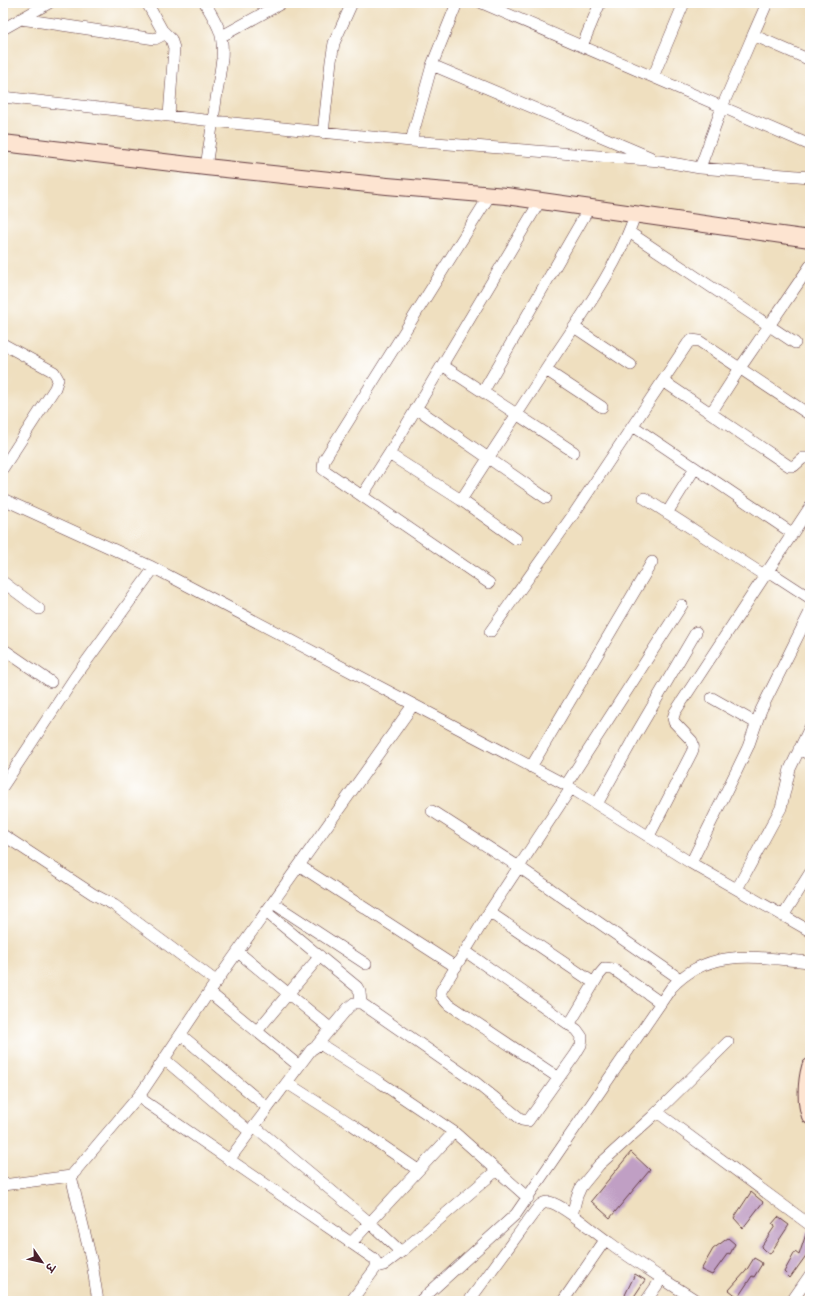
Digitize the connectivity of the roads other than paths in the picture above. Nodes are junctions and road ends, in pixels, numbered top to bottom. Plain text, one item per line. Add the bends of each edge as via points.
1 (49, 3) edge
2 (147, 3) edge
3 (205, 3) edge
4 (282, 3) edge
5 (352, 3) edge
6 (457, 3) edge
7 (482, 3) edge
8 (600, 3) edge
9 (684, 3) edge
10 (767, 3) edge
11 (267, 6) edge
12 (21, 19) junction
13 (3, 29) edge
14 (162, 30) junction
15 (753, 35) junction
16 (222, 36) junction
17 (582, 46) junction
18 (809, 58) edge
19 (432, 65) junction
20 (653, 77) junction
21 (3, 97) edge
22 (722, 106) junction
23 (169, 116) junction
24 (213, 121) junction
25 (323, 132) junction
26 (411, 142) junction
27 (3, 143) edge
28 (810, 145) edge
29 (660, 161) junction
30 (206, 167) junction
31 (700, 168) junction
32 (810, 177) edge
33 (490, 195) junction
34 (540, 201) junction
35 (589, 208) junction
36 (635, 214) junction
37 (629, 232) junction
38 (810, 239) edge
39 (810, 266) edge
40 (769, 326) junction
41 (574, 327) junction
42 (795, 343) dead end
43 (3, 344) edge
44 (631, 365) dead end
45 (442, 366) junction
46 (740, 368) junction
47 (546, 370) junction
48 (663, 381) junction
49 (483, 392) junction
50 (602, 407) dead end
51 (416, 408) junction
52 (711, 413) junction
53 (516, 415) junction
54 (810, 415) edge
55 (633, 426) junction
56 (574, 452) dead end
57 (389, 454) junction
58 (810, 458) edge
59 (488, 459) junction
60 (3, 468) edge
61 (695, 468) junction
62 (362, 496) junction
63 (546, 498) dead end
64 (644, 498) dead end
65 (3, 499) edge
66 (461, 500) junction
67 (810, 507) edge
68 (667, 513) junction
69 (792, 533) junction
70 (516, 539) dead end
71 (652, 562) dead end
72 (154, 568) junction
73 (766, 573) junction
74 (3, 582) edge
75 (489, 583) dead end
76 (810, 598) edge
77 (682, 605) dead end
78 (39, 608) dead end
79 (810, 612) edge
80 (490, 632) dead end
81 (696, 632) dead end
82 (3, 649) edge
83 (50, 682) dead end
84 (712, 698) dead end
85 (413, 705) junction
86 (756, 723) junction
87 (810, 727) edge
88 (799, 749) junction
89 (810, 755) edge
90 (531, 767) junction
91 (3, 786) edge
92 (568, 787) junction
93 (597, 804) junction
94 (432, 811) dead end
95 (3, 835) edge
96 (649, 836) junction
97 (691, 863) junction
98 (300, 866) junction
99 (519, 867) junction
100 (810, 873) edge
101 (736, 889) junction
102 (273, 903) junction
103 (266, 912) junction
104 (489, 912) junction
105 (782, 916) junction
106 (810, 931) edge
107 (465, 951) junction
108 (238, 952) junction
109 (320, 956) junction
110 (810, 962) edge
111 (366, 964) dead end
112 (456, 967) junction
113 (680, 979) junction
114 (217, 982) junction
115 (594, 983) junction
116 (209, 992) junction
117 (288, 993) junction
118 (361, 1003) junction
119 (661, 1003) junction
120 (569, 1025) junction
121 (330, 1028) junction
122 (257, 1031) junction
123 (180, 1035) junction
124 (728, 1042) dead end
125 (317, 1045) junction
126 (164, 1059) junction
127 (299, 1066) junction
128 (810, 1067) edge
129 (559, 1078) junction
130 (286, 1083) junction
131 (142, 1094) junction
132 (268, 1108) junction
133 (657, 1112) junction
134 (810, 1116) edge
135 (252, 1129) junction
136 (454, 1132) junction
137 (229, 1160) junction
138 (418, 1170) junction
139 (497, 1170) junction
140 (71, 1176) junction
141 (3, 1185) edge
142 (528, 1198) junction
143 (572, 1215) junction
144 (369, 1222) junction
145 (810, 1225) edge
146 (605, 1240) junction
147 (351, 1243) junction
148 (401, 1252) junction
149 (376, 1267) junction
150 (810, 1275) edge
151 (662, 1278) junction
152 (98, 1301) edge
153 (351, 1301) edge
154 (420, 1301) edge
155 (469, 1301) edge
156 (563, 1301) edge
157 (646, 1301) edge
158 (697, 1301) edge
159 (792, 1301) edge

1 - 12 street
2 - 14 street
3 - 16 street
4 - 11 street
5 - 25 street via 334,43
6 - 19 street
7 - 17 street
8 - 17 street
9 - 20 street
10 - 15 street
11 - 16 street
12 - 13 street
12 - 14 street via 152,40 161,36
14 - 23 street via 171,39 174,48
15 - 18 street
15 - 22 street
16 - 24 street via 222,59
17 - 20 street
19 - 26 street
19 - 29 street
20 - 22 street
21 - 23 street
22 - 28 street
22 - 31 street
23 - 24 street
24 - 25 street
24 - 30 street
25 - 26 street
26 - 29 street
27 - 30 street
29 - 31 street
30 - 33 street
31 - 32 street
33 - 34 street
33 - 62 street via 324,460 326,472
34 - 35 street
34 - 45 street
35 - 36 street
35 - 49 street
36 - 37 street
36 - 38 street
37 - 40 street
37 - 41 street
39 - 40 street
40 - 42 street
40 - 46 street
41 - 44 street
41 - 47 street
43 - 60 street via 54,372 58,379 55,388
45 - 49 street
45 - 51 street
46 - 48 street via 699,341 692,340
46 - 52 street
46 - 54 street
47 - 50 street
47 - 53 street
48 - 52 street
48 - 55 street
49 - 53 street
51 - 57 street
51 - 59 street
52 - 58 street via 789,466 794,466 803,458
53 - 56 street
53 - 59 street
55 - 61 street
55 - 80 street
57 - 62 street
57 - 66 street
59 - 63 street
59 - 66 street
61 - 68 street
61 - 69 street
62 - 75 street
64 - 68 street
65 - 72 street
66 - 70 street
67 - 69 street
68 - 73 street
69 - 73 street
71 - 90 street
72 - 85 street
72 - 91 street via 75,677
73 - 76 street
73 - 96 street via 675,712 674,722 692,741 694,748
74 - 78 street
77 - 92 street
79 - 86 street
81 - 93 street
82 - 83 street
84 - 86 street
85 - 90 street
85 - 98 street
86 - 97 street via 748,747
87 - 88 street
88 - 89 street
88 - 101 street via 790,769 781,808
90 - 92 street
92 - 93 street
92 - 99 street
93 - 96 street
94 - 99 street
95 - 114 street via 114,906
96 - 97 street
97 - 101 street
98 - 102 street
98 - 112 street
99 - 104 street
99 - 113 street
100 - 105 street
101 - 105 street
102 - 103 street
102 - 111 street
103 - 108 street
103 - 109 street
104 - 107 street
104 - 115 street
105 - 106 street
107 - 112 street
107 - 120 street
108 - 114 street
108 - 117 street
109 - 117 street
109 - 118 street via 357,987
110 - 113 street via 727,958 714,960
112 - 129 street via 442,987 443,999
113 - 119 street
114 - 116 street
115 - 119 street via 602,971 609,967
115 - 120 street
116 - 122 street
116 - 123 street
117 - 121 street
117 - 122 street
118 - 121 street via 354,1003
118 - 129 street via 475,1082 525,1122 531,1119
119 - 142 street
120 - 129 street via 581,1034 582,1042
121 - 125 street
122 - 127 street
123 - 126 street
123 - 132 street
124 - 133 street
125 - 127 street
125 - 136 street via 323,1045
126 - 131 street
126 - 135 street
127 - 130 street
128 - 134 street
130 - 132 street
130 - 138 street
131 - 137 street via 144,1101
131 - 140 street
132 - 135 street
133 - 143 street via 599,1166 581,1187
133 - 145 street
135 - 137 street
135 - 144 street
136 - 138 street
136 - 139 street
137 - 147 street
138 - 144 street
139 - 142 street
139 - 148 street
140 - 141 street
140 - 152 street via 92,1263
142 - 154 street via 516,1214
143 - 146 street
143 - 155 street via 562,1208 544,1202
144 - 147 street
144 - 148 street
146 - 151 street
146 - 156 street
147 - 149 street via 373,1258
148 - 149 street via 384,1265
149 - 153 street
150 - 159 street
151 - 157 street
151 - 158 street

